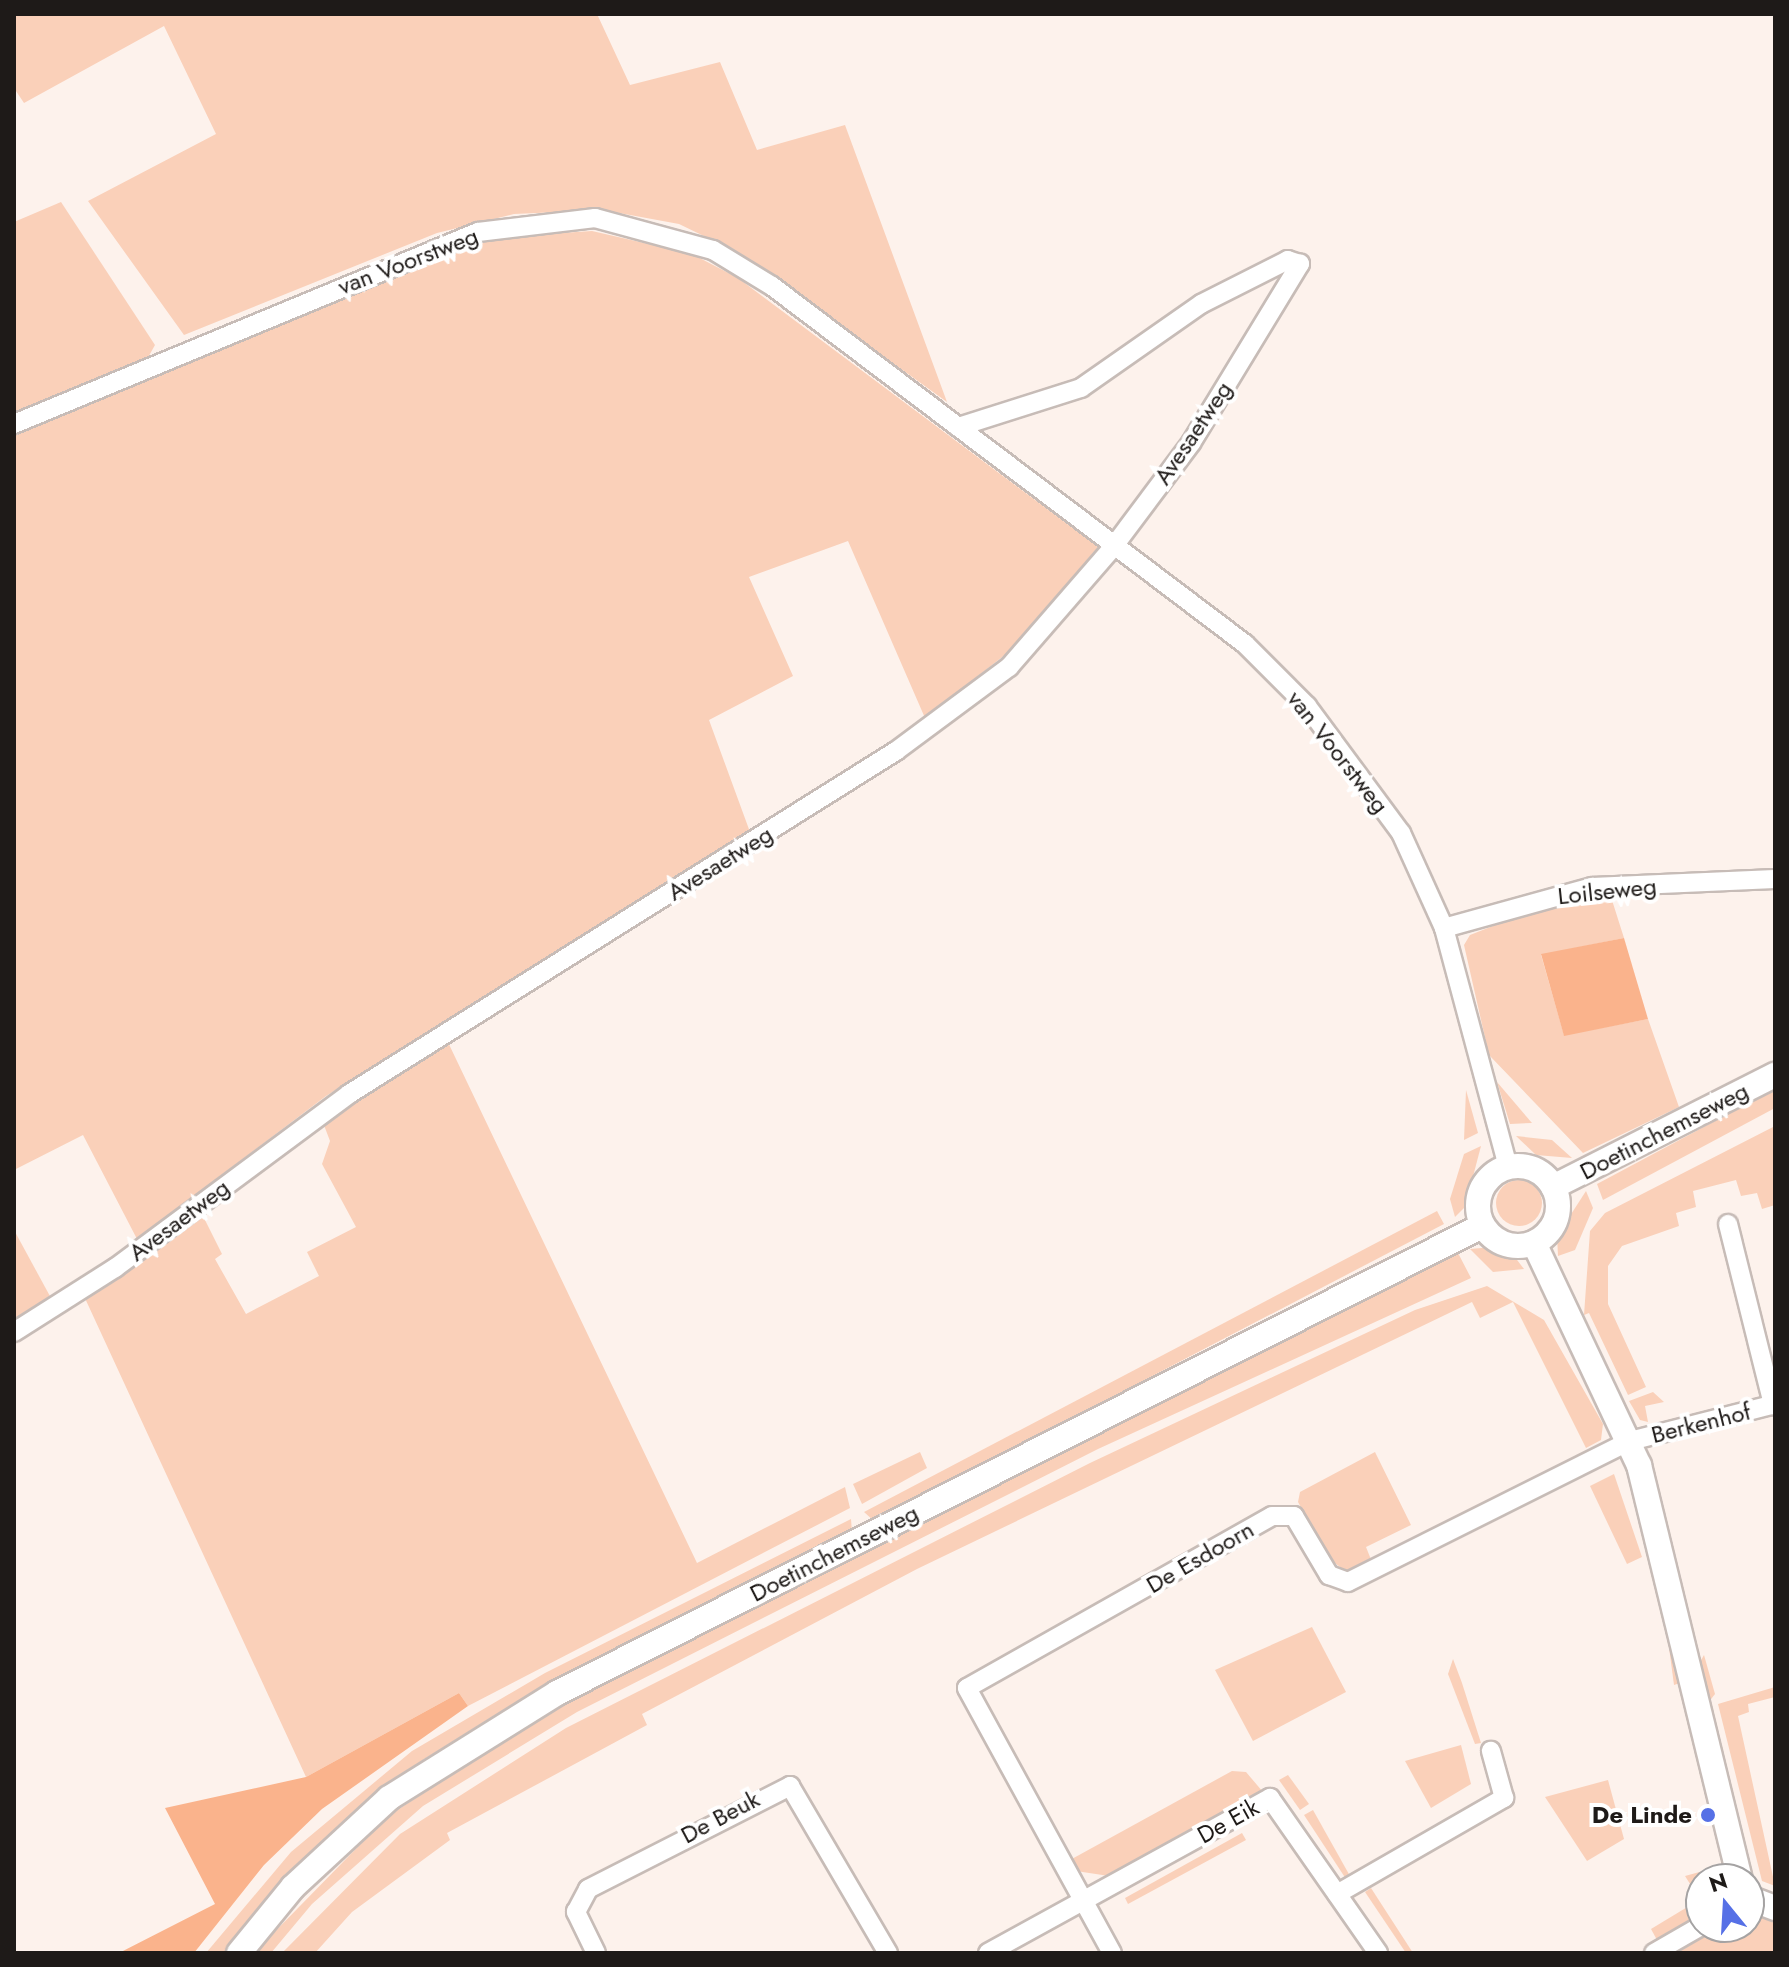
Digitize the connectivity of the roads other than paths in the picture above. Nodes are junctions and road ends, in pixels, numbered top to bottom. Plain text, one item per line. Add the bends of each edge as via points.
1 (14, 424) edge
2 (958, 427) junction
3 (1114, 546) junction
4 (1775, 879) edge
5 (1444, 928) junction
6 (1775, 1075) edge
7 (1508, 1167) junction
8 (1553, 1187) junction
9 (1728, 1224) dead end
10 (1482, 1226) junction
11 (1534, 1243) junction
12 (14, 1332) edge
13 (1774, 1404) edge
14 (1630, 1441) junction
15 (1491, 1751) dead end
16 (1736, 1863) edge
17 (1337, 1894) junction
18 (1085, 1901) junction
19 (1685, 1935) edge
20 (239, 1953) edge
21 (596, 1953) edge
22 (888, 1953) edge
23 (988, 1953) edge
24 (1112, 1953) edge
25 (1378, 1953) edge
26 (1654, 1953) edge

1 - 2 street, van Voorstweg via 478,232 595,218 713,250
2 - 3 street, van Voorstweg
2 - 3 street, Avesaetweg via 1081,388 1201,304 1288,260 1300,264 1191,443
3 - 5 street, van Voorstweg via 1245,644 1307,706 1401,833
3 - 12 street, Avesaetweg via 1009,667 896,751 349,1094 115,1268
4 - 5 street, Loilseweg via 1592,887
5 - 7 street, van Voorstweg
6 - 8 main road, Doetinchemseweg
7 - 8 main road via 1542,1174
7 - 10 main road via 1481,1190
8 - 11 main road via 1556,1219
9 - 13 street, Berkenhof
10 - 11 main road via 1495,1241
10 - 20 main road, Doetinchemseweg via 543,1701 389,1798 293,1887
11 - 14 main road
13 - 14 street, Berkenhof
14 - 16 main road
14 - 18 street, De Esdoorn via 1348,1582 1329,1575 1294,1516 1272,1516 967,1688
15 - 17 street via 1504,1798
17 - 18 street, De Eik via 1270,1798
17 - 25 street, De Eik
18 - 23 street
18 - 24 street
19 - 26 street
21 - 22 street, De Beuk via 576,1912 588,1889 790,1786

